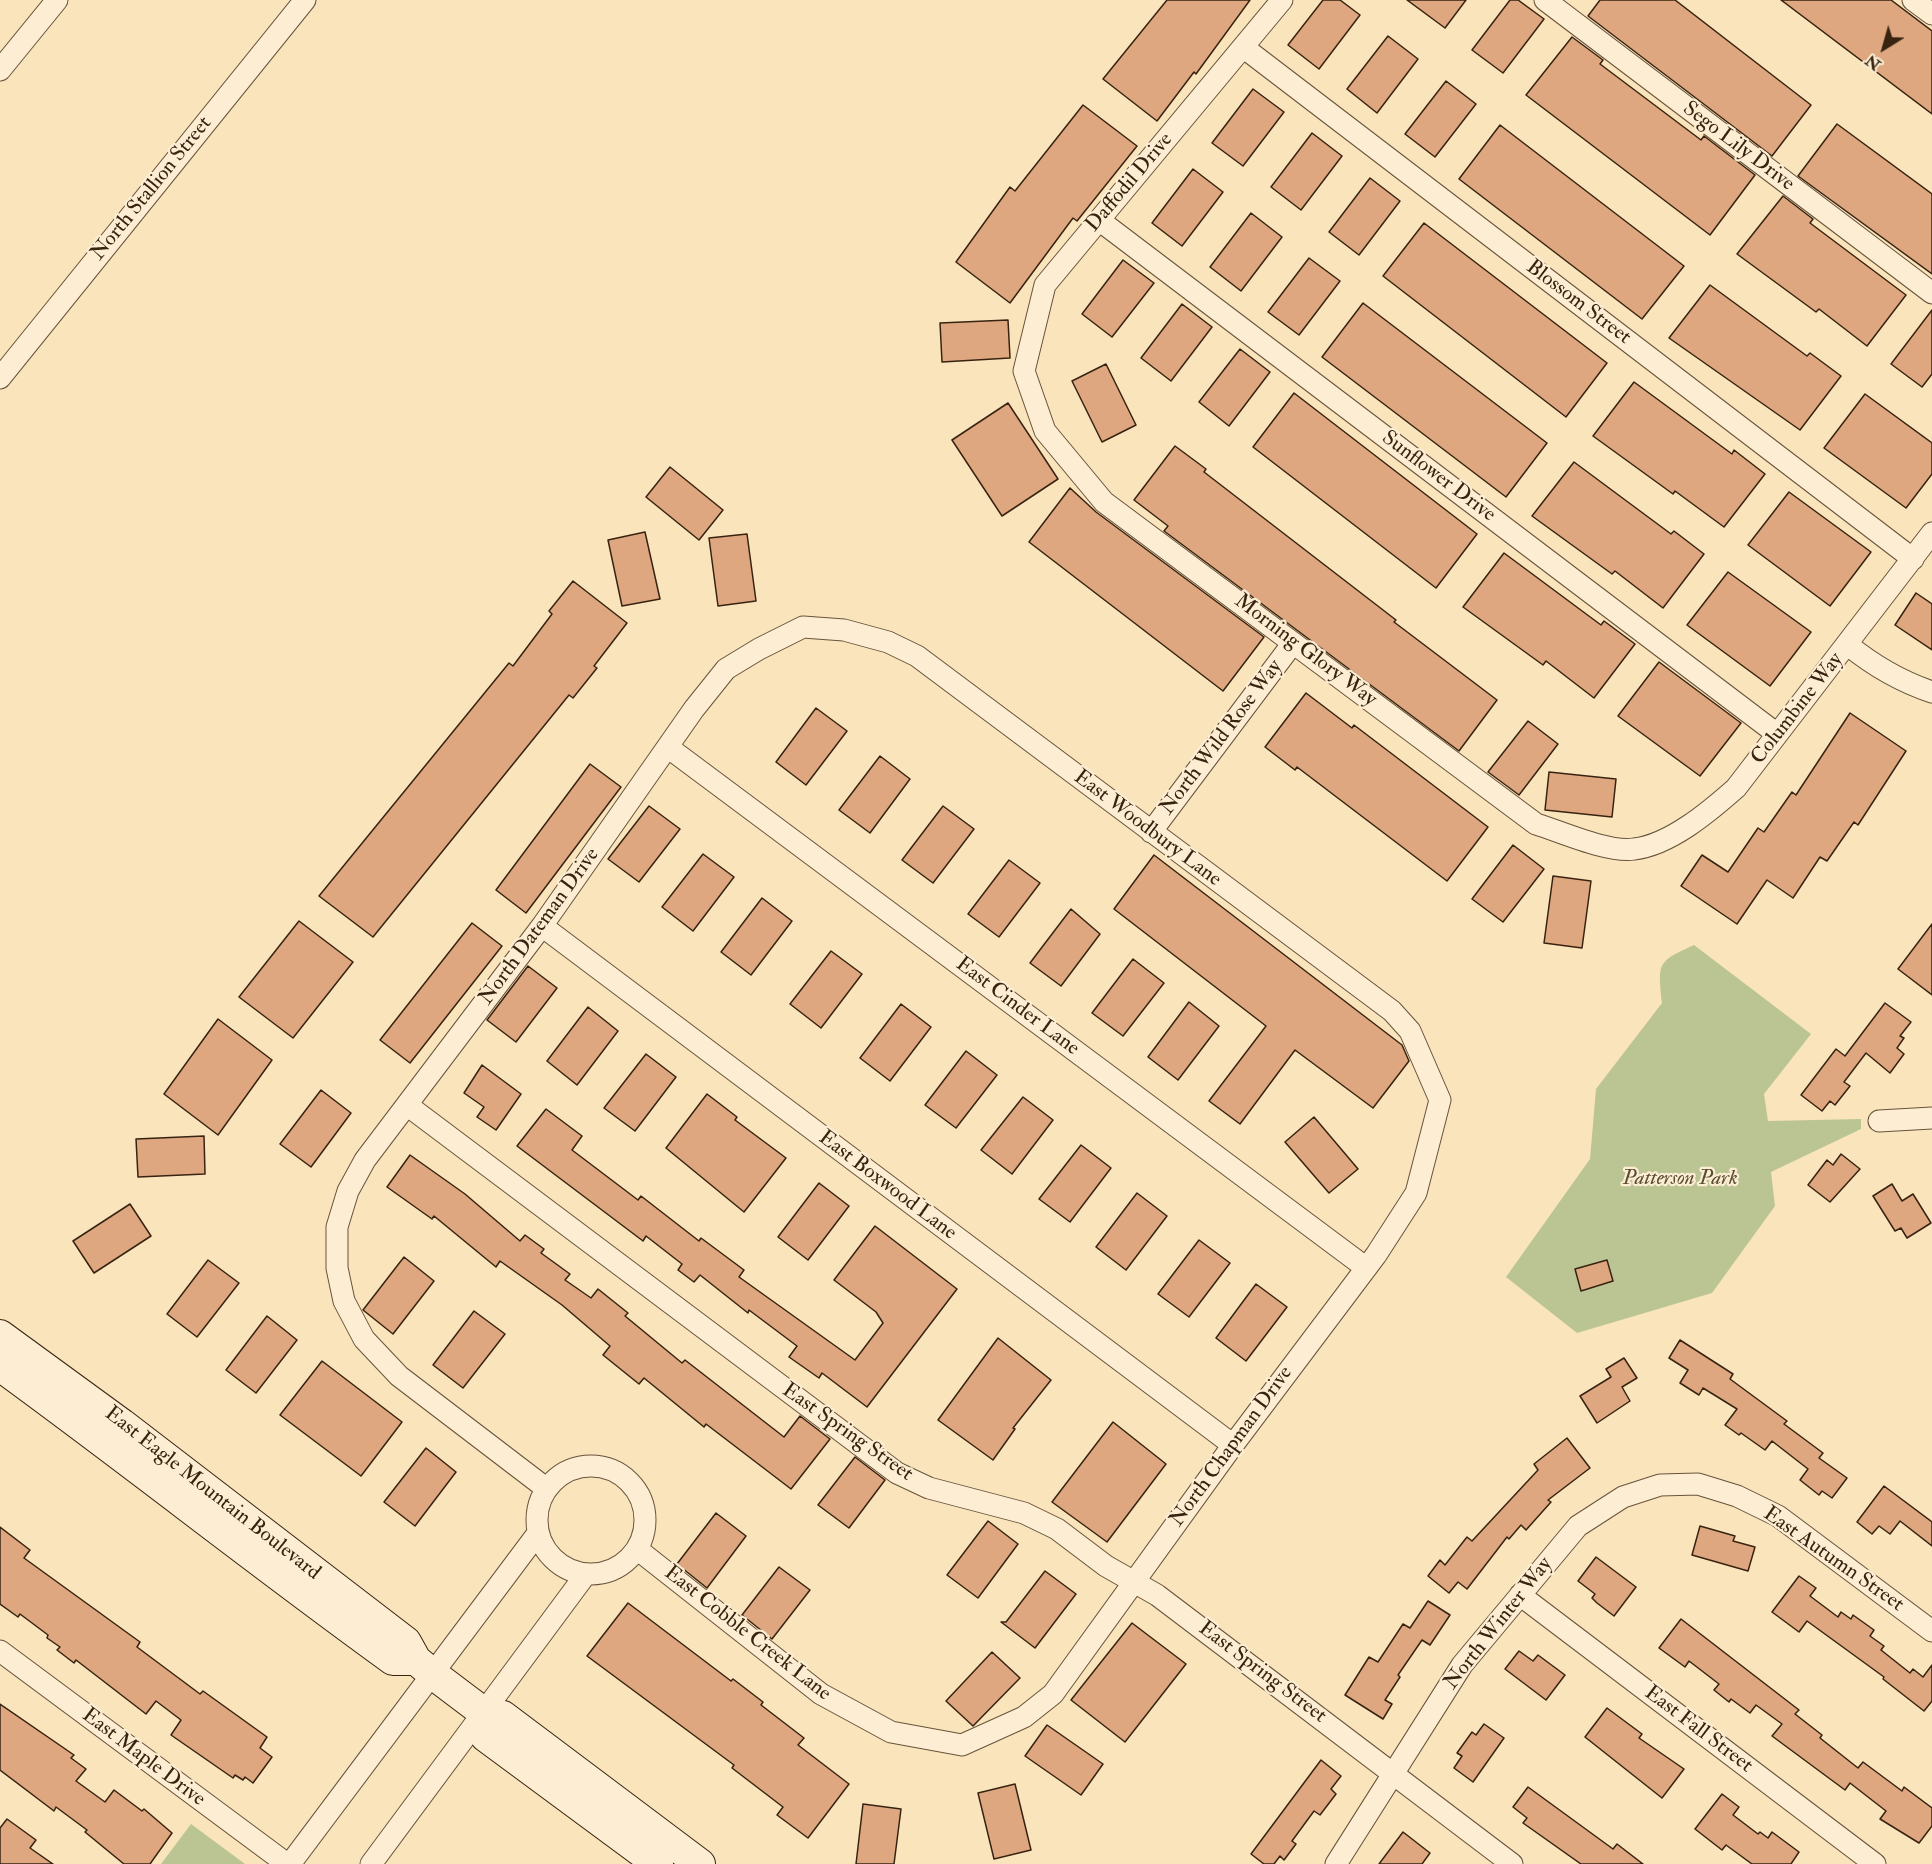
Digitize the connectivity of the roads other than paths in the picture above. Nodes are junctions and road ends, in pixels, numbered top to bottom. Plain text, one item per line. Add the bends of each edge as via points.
1 (57, 0) edge
2 (304, 0) edge
3 (1282, 0) edge
4 (1545, 0) edge
5 (1913, 0) edge
6 (1932, 14) edge
7 (1243, 47) junction
8 (0, 70) edge
9 (1099, 220) junction
10 (1932, 293) edge
11 (0, 378) edge
12 (1030, 386) joint
13 (1932, 533) edge
14 (1913, 559) junction
15 (803, 627) joint
16 (1293, 643) junction
17 (1848, 645) junction
18 (1932, 692) edge
19 (1777, 734) junction
20 (669, 748) junction
21 (1151, 832) junction
22 (1634, 849) joint
23 (542, 926) junction
24 (1440, 1100) joint
25 (407, 1105) junction
26 (1932, 1118) edge
27 (1879, 1121) dead end
28 (1365, 1267) junction
29 (0, 1335) edge
30 (0, 1366) edge
31 (1233, 1445) junction
32 (1660, 1485) joint
33 (547, 1489) junction
34 (538, 1533) junction
35 (637, 1549) junction
36 (586, 1574) junction
37 (1134, 1583) junction
38 (1520, 1595) junction
39 (1932, 1631) edge
40 (0, 1651) edge
41 (425, 1668) junction
42 (483, 1712) junction
43 (962, 1745) joint
44 (1395, 1773) junction
45 (288, 1864) edge
46 (371, 1864) edge
47 (658, 1864) edge
48 (700, 1864) edge
49 (1336, 1864) edge
50 (1512, 1864) edge
51 (1875, 1864) edge

1 - 8 street
2 - 11 street, North Stallion Street
3 - 7 street, Daffodil Drive
4 - 10 street, Sego Lily Drive
5 - 6 street
7 - 9 street, Daffodil Drive
7 - 14 street, Blossom Street
9 - 12 street, Daffodil Drive via 1045,285 1024,371
9 - 19 street, Sunflower Drive
12 - 16 street, Morning Glory Way via 1045,432 1104,502
13 - 14 street, Columbine Way
14 - 17 street, Columbine Way
15 - 20 street, North Dateman Drive via 726,669
15 - 21 street, East Woodbury Lane via 844,630 888,642 917,656
16 - 21 street, North Wild Rose Way
16 - 22 street, Morning Glory Way via 1536,824 1604,845
17 - 18 street via 1875,667 1906,684
17 - 19 street, Columbine Way
19 - 22 street, Columbine Way via 1736,788 1703,818
20 - 23 street, North Dateman Drive
20 - 28 street, East Cinder Lane
21 - 24 street, East Woodbury Lane via 1392,1011 1410,1031
23 - 25 street, North Dateman Drive
23 - 31 street, East Boxwood Lane
24 - 28 street, North Chapman Drive via 1416,1193
25 - 33 street, North Dateman Drive via 365,1160 348,1191 337,1227 337,1268 345,1301 364,1339 399,1376
25 - 37 street, East Spring Street via 897,1473 929,1488 1024,1512 1057,1529
26 - 27 street
28 - 31 street, North Chapman Drive
29 - 41 street, East Eagle Mountain Boulevard via 406,1642
30 - 41 street, East Eagle Mountain Boulevard via 393,1660
31 - 37 street, North Chapman Drive
32 - 38 street, North Winter Way via 1623,1497 1578,1526
32 - 39 street, East Autumn Street via 1698,1484 1737,1496 1778,1516
33 - 34 street via 540,1503
33 - 35 street via 568,1472 595,1466 628,1481 639,1496 644,1513 644,1532
34 - 36 street via 556,1561
34 - 41 street
35 - 36 street via 615,1569
35 - 43 street, East Cobble Creek Lane via 821,1694 891,1732
36 - 42 street
37 - 43 street, North Chapman Drive via 1053,1694 1024,1717
37 - 44 street, East Spring Street via 1167,1602
38 - 44 street, North Winter Way via 1462,1665
38 - 51 street, East Fall Street
40 - 45 street, East Maple Drive
41 - 42 street, East Eagle Mountain Boulevard
41 - 45 street
42 - 46 street
42 - 47 street via 486,1737
42 - 48 street, East Eagle Mountain Boulevard via 503,1716
44 - 49 street, North Winter Way
44 - 50 street, East Spring Street

